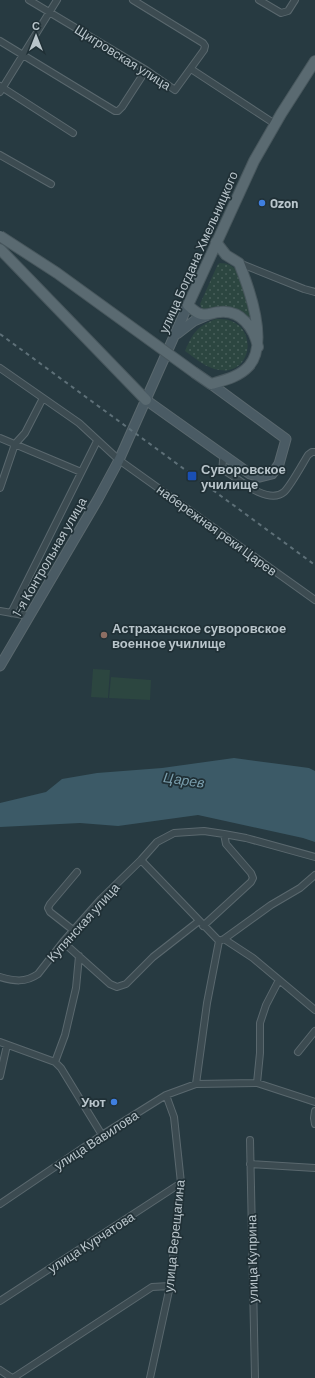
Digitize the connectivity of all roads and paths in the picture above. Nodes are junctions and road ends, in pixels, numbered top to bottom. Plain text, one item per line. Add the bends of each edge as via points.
1 (29, 0) edge
2 (57, 0) edge
3 (133, 0) edge
4 (259, 0) edge
5 (295, 0) edge
6 (50, 12) junction
7 (0, 41) edge
8 (24, 55) junction
9 (315, 61) edge
10 (191, 69) junction
11 (146, 70) junction
12 (1, 88) edge
13 (275, 124) junction
14 (73, 132) dead end
15 (0, 155) edge
16 (51, 184) dead end
17 (0, 236) edge
18 (216, 242) junction
19 (0, 249) edge
20 (239, 263) junction
21 (315, 292) edge
22 (188, 305) junction
23 (208, 315) junction
24 (174, 336) junction
25 (258, 347) junction
26 (0, 368) edge
27 (211, 384) junction
28 (42, 398) junction
29 (146, 400) junction
30 (0, 438) edge
31 (97, 440) junction
32 (15, 444) junction
33 (315, 452) edge
34 (224, 456) junction
35 (119, 460) junction
36 (81, 472) junction
37 (0, 488) edge
38 (315, 600) edge
39 (0, 611) edge
40 (11, 613) junction
41 (29, 616) junction
42 (0, 666) edge
43 (224, 834) junction
44 (315, 857) edge
45 (141, 860) junction
46 (77, 872) dead end
47 (315, 875) edge
48 (201, 923) junction
49 (73, 930) junction
50 (222, 940) junction
51 (63, 942) junction
52 (79, 956) junction
53 (0, 977) edge
54 (279, 980) junction
55 (315, 1010) edge
56 (315, 1031) edge
57 (0, 1042) edge
58 (7, 1046) junction
59 (298, 1052) dead end
60 (54, 1062) junction
61 (0, 1076) edge
62 (257, 1083) junction
63 (196, 1084) junction
64 (166, 1095) junction
65 (315, 1102) edge
66 (315, 1111) edge
67 (315, 1124) edge
68 (102, 1135) junction
69 (250, 1140) dead end
70 (250, 1164) junction
71 (315, 1168) edge
72 (181, 1183) junction
73 (0, 1204) edge
74 (170, 1286) junction
75 (0, 1301) edge
76 (0, 1370) edge
77 (12, 1378) edge
78 (150, 1378) edge
79 (255, 1378) edge

1 - 6 street, Щигровская улица
2 - 6 street
3 - 10 street via 203,43 204,50
4 - 5 street via 284,13
6 - 8 street
6 - 11 street, Щигровская улица
7 - 8 street
8 - 11 street via 112,110 118,111
8 - 12 street
9 - 13 main road, улица Богдана Хмельницкого
10 - 11 street, Щигровская улица via 175,90
10 - 13 street
12 - 14 street
13 - 18 main road, улица Богдана Хмельницкого via 254,161
15 - 16 street
17 - 27 main road, bridge
18 - 20 main road via 226,255
18 - 22 main road, улица Богдана Хмельницкого
19 - 29 main road
20 - 21 street
20 - 25 main road via 258,326
22 - 23 main road via 198,313
22 - 24 main road, улица Богдана Хмельницкого
23 - 24 main road via 194,321
23 - 25 main road via 221,311 236,314 253,331
24 - 29 main road, улица Богдана Хмельницкого
25 - 27 main road via 253,360 241,373
26 - 28 street, набережная реки Царев
27 - 34 main road via 286,439 276,470 266,476 250,474
28 - 31 street, набережная реки Царев via 79,423
28 - 32 street via 25,433
29 - 34 main road
29 - 35 main road, улица Богдана Хмельницкого
30 - 32 street
31 - 35 street, набережная реки Царев
31 - 36 street
32 - 36 street
32 - 37 street
33 - 34 street via 308,455 284,492 276,495 256,492 231,475 223,468
35 - 38 street, набережная реки Царев
35 - 41 main road, 1-я Контрольная улица
36 - 40 street
39 - 40 street
40 - 41 street
41 - 42 main road, 1-я Контрольная улица
43 - 44 street
43 - 45 street, Купянская улица via 204,831 174,833 157,842
43 - 48 street via 226,844 253,878
45 - 48 street
45 - 49 street, Купянская улица
46 - 49 street via 48,908
47 - 50 street via 300,888
48 - 50 street
48 - 52 street via 153,957 126,984 117,987 110,984
49 - 51 street, Купянская улица
50 - 54 street via 253,958
50 - 63 street via 207,1003
51 - 52 street
51 - 53 street, Купянская улица via 32,978 17,981
52 - 60 street via 76,988 65,1035
54 - 55 street
54 - 62 street via 260,1023
56 - 59 street
57 - 58 street
58 - 60 street
58 - 61 street
60 - 68 street via 61,1068
62 - 63 street, улица Вавилова
62 - 65 street, улица Вавилова
63 - 64 street, улица Вавилова
64 - 68 street, улица Вавилова
64 - 72 street, улица Верещагина via 174,1118
66 - 67 street
68 - 73 street, улица Вавилова
69 - 70 street, улица Куприна
70 - 71 street
70 - 79 street, улица Куприна
72 - 74 street, улица Верещагина
72 - 75 street, улица Курчатова
74 - 77 street via 152,1287
74 - 78 street, улица Верещагина
76 - 77 street

